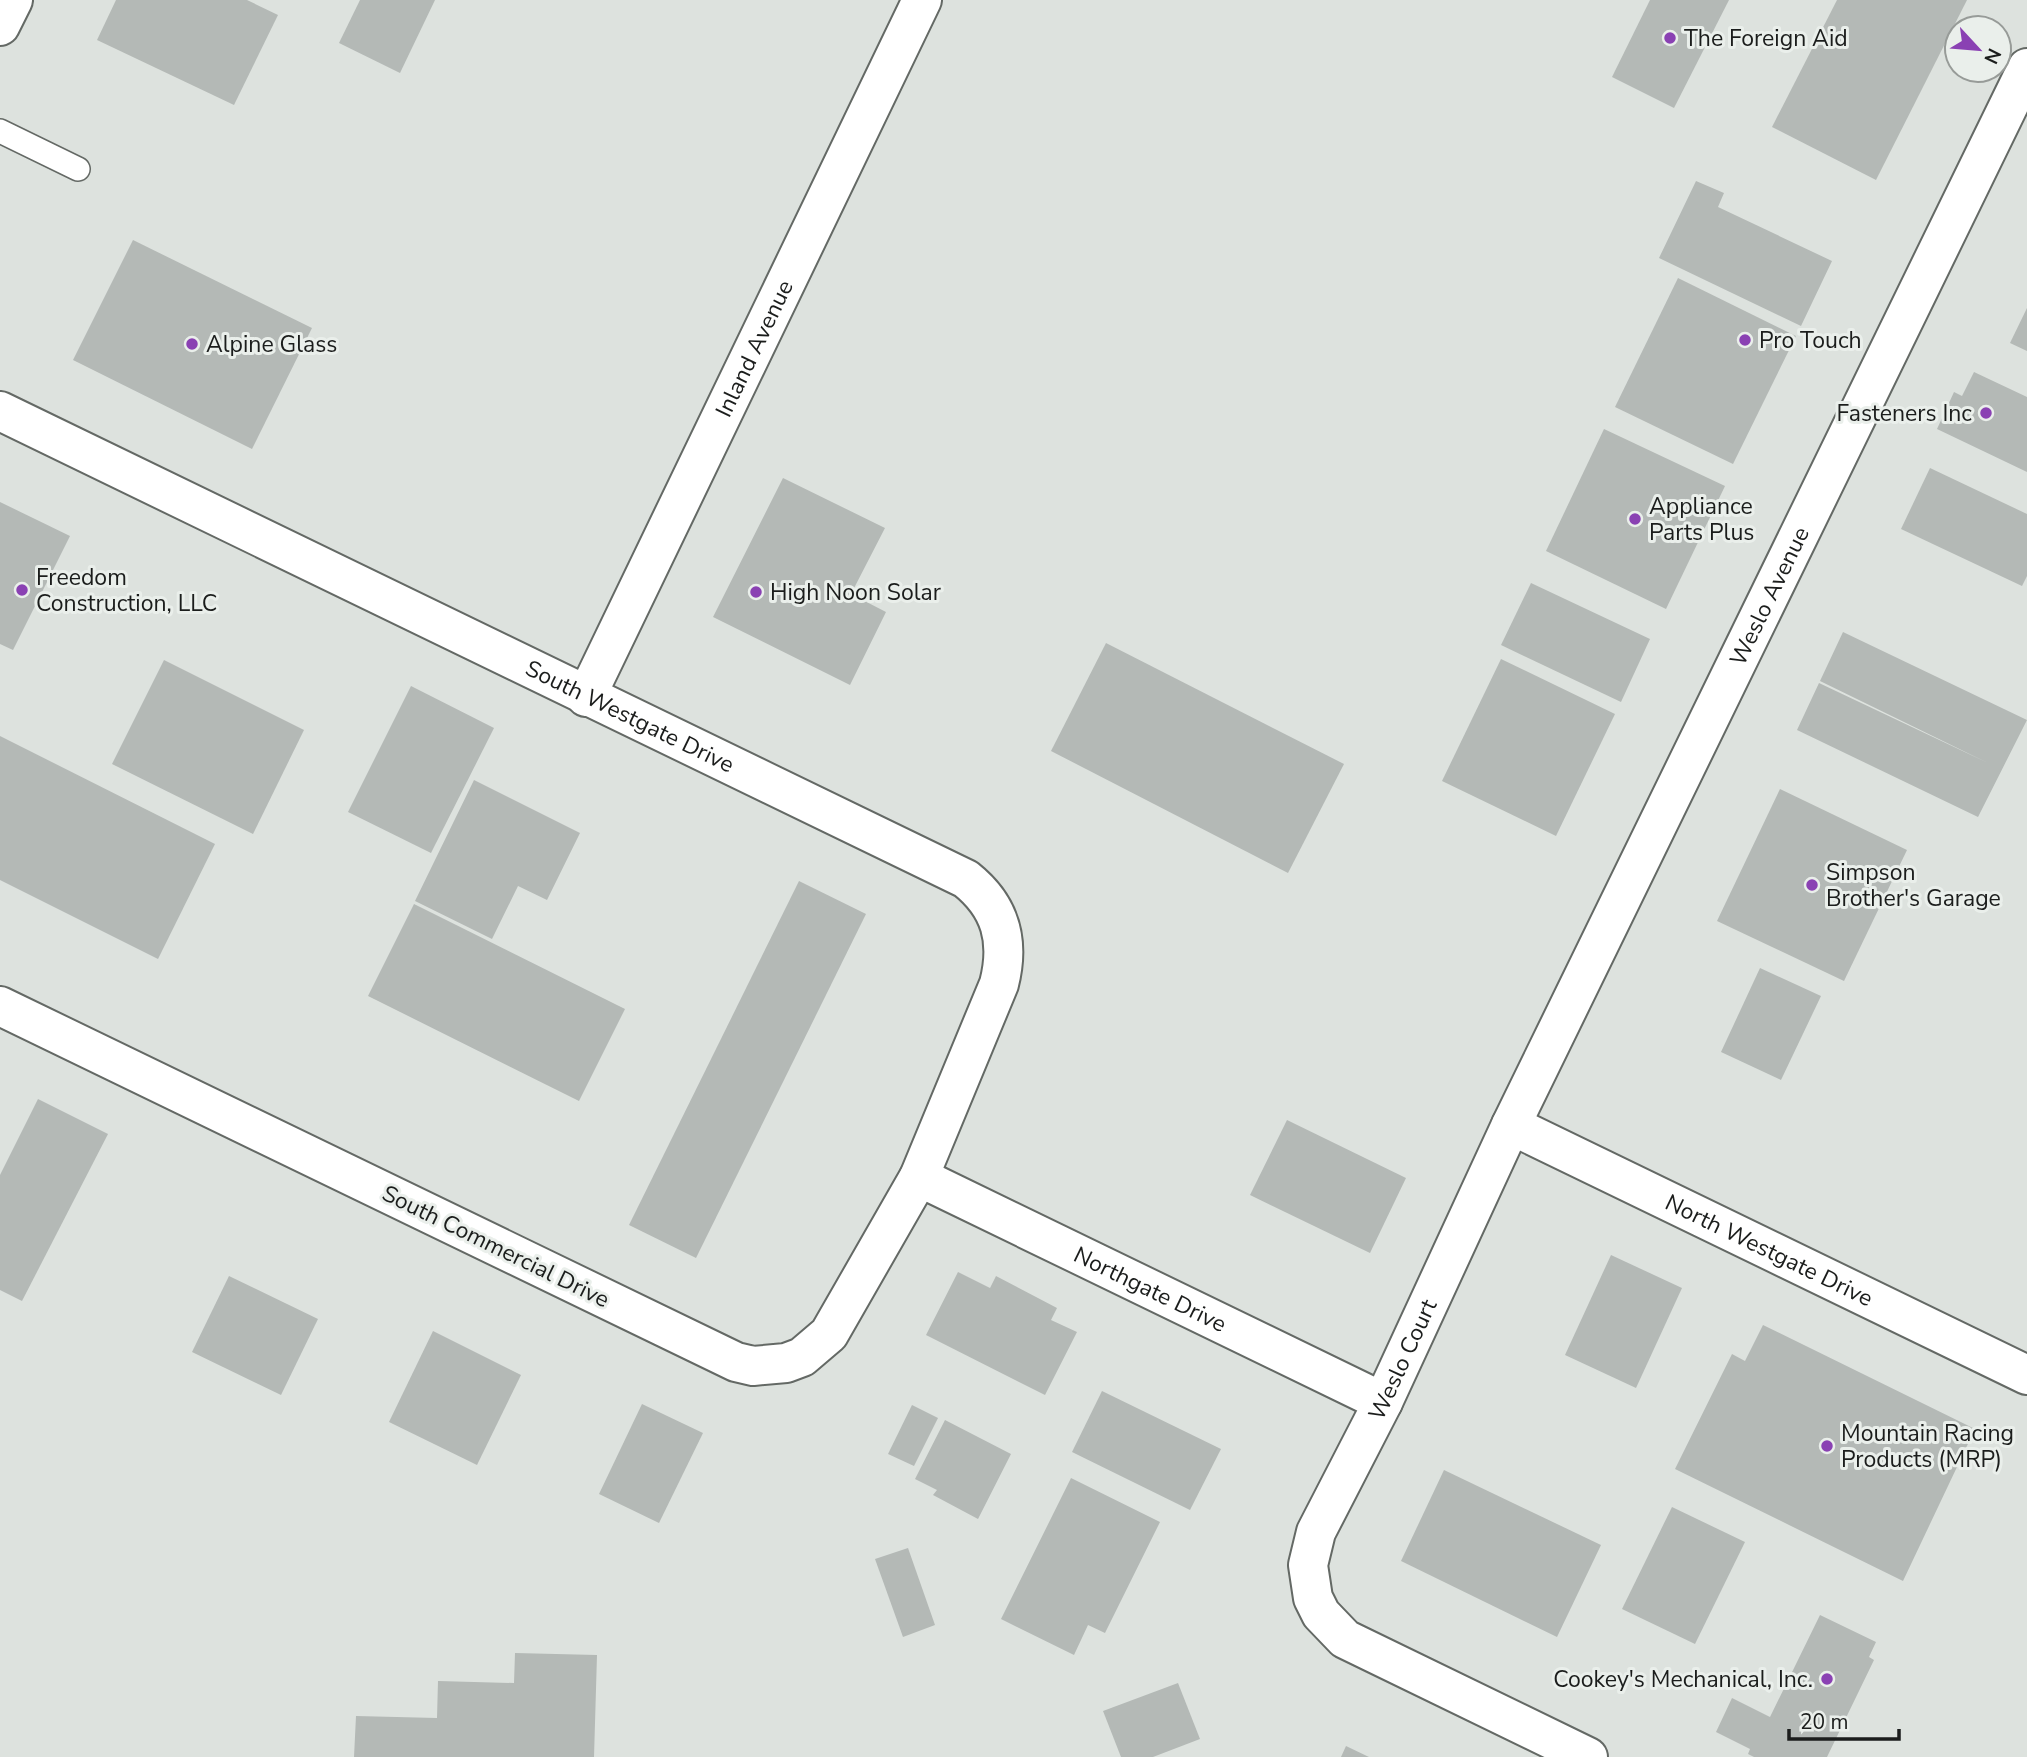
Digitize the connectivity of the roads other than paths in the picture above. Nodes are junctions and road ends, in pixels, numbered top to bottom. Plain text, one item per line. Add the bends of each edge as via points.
1 (13, 0) edge
2 (922, 0) edge
3 (0, 26) edge
4 (2027, 68) edge
5 (0, 131) edge
6 (78, 169) dead end
7 (0, 411) edge
8 (586, 697) junction
9 (0, 1006) edge
10 (1511, 1125) junction
11 (919, 1177) junction
12 (2027, 1375) edge
13 (1383, 1402) junction
14 (1588, 1757) edge

1 - 3 street
2 - 8 street, Inland Avenue
4 - 10 street, Weslo Avenue
5 - 6 lane
7 - 8 street, South Westgate Drive
8 - 11 street, South Westgate Drive via 966,879 992,905 1005,942 1005,963
9 - 11 street, South Commercial Drive via 729,1359 753,1366 802,1357 829,1334
10 - 12 street, North Westgate Drive
10 - 13 street, Weslo Court
11 - 13 street, Northgate Drive
13 - 14 street, Weslo Court via 1311,1548 1309,1582 1321,1614 1345,1639

